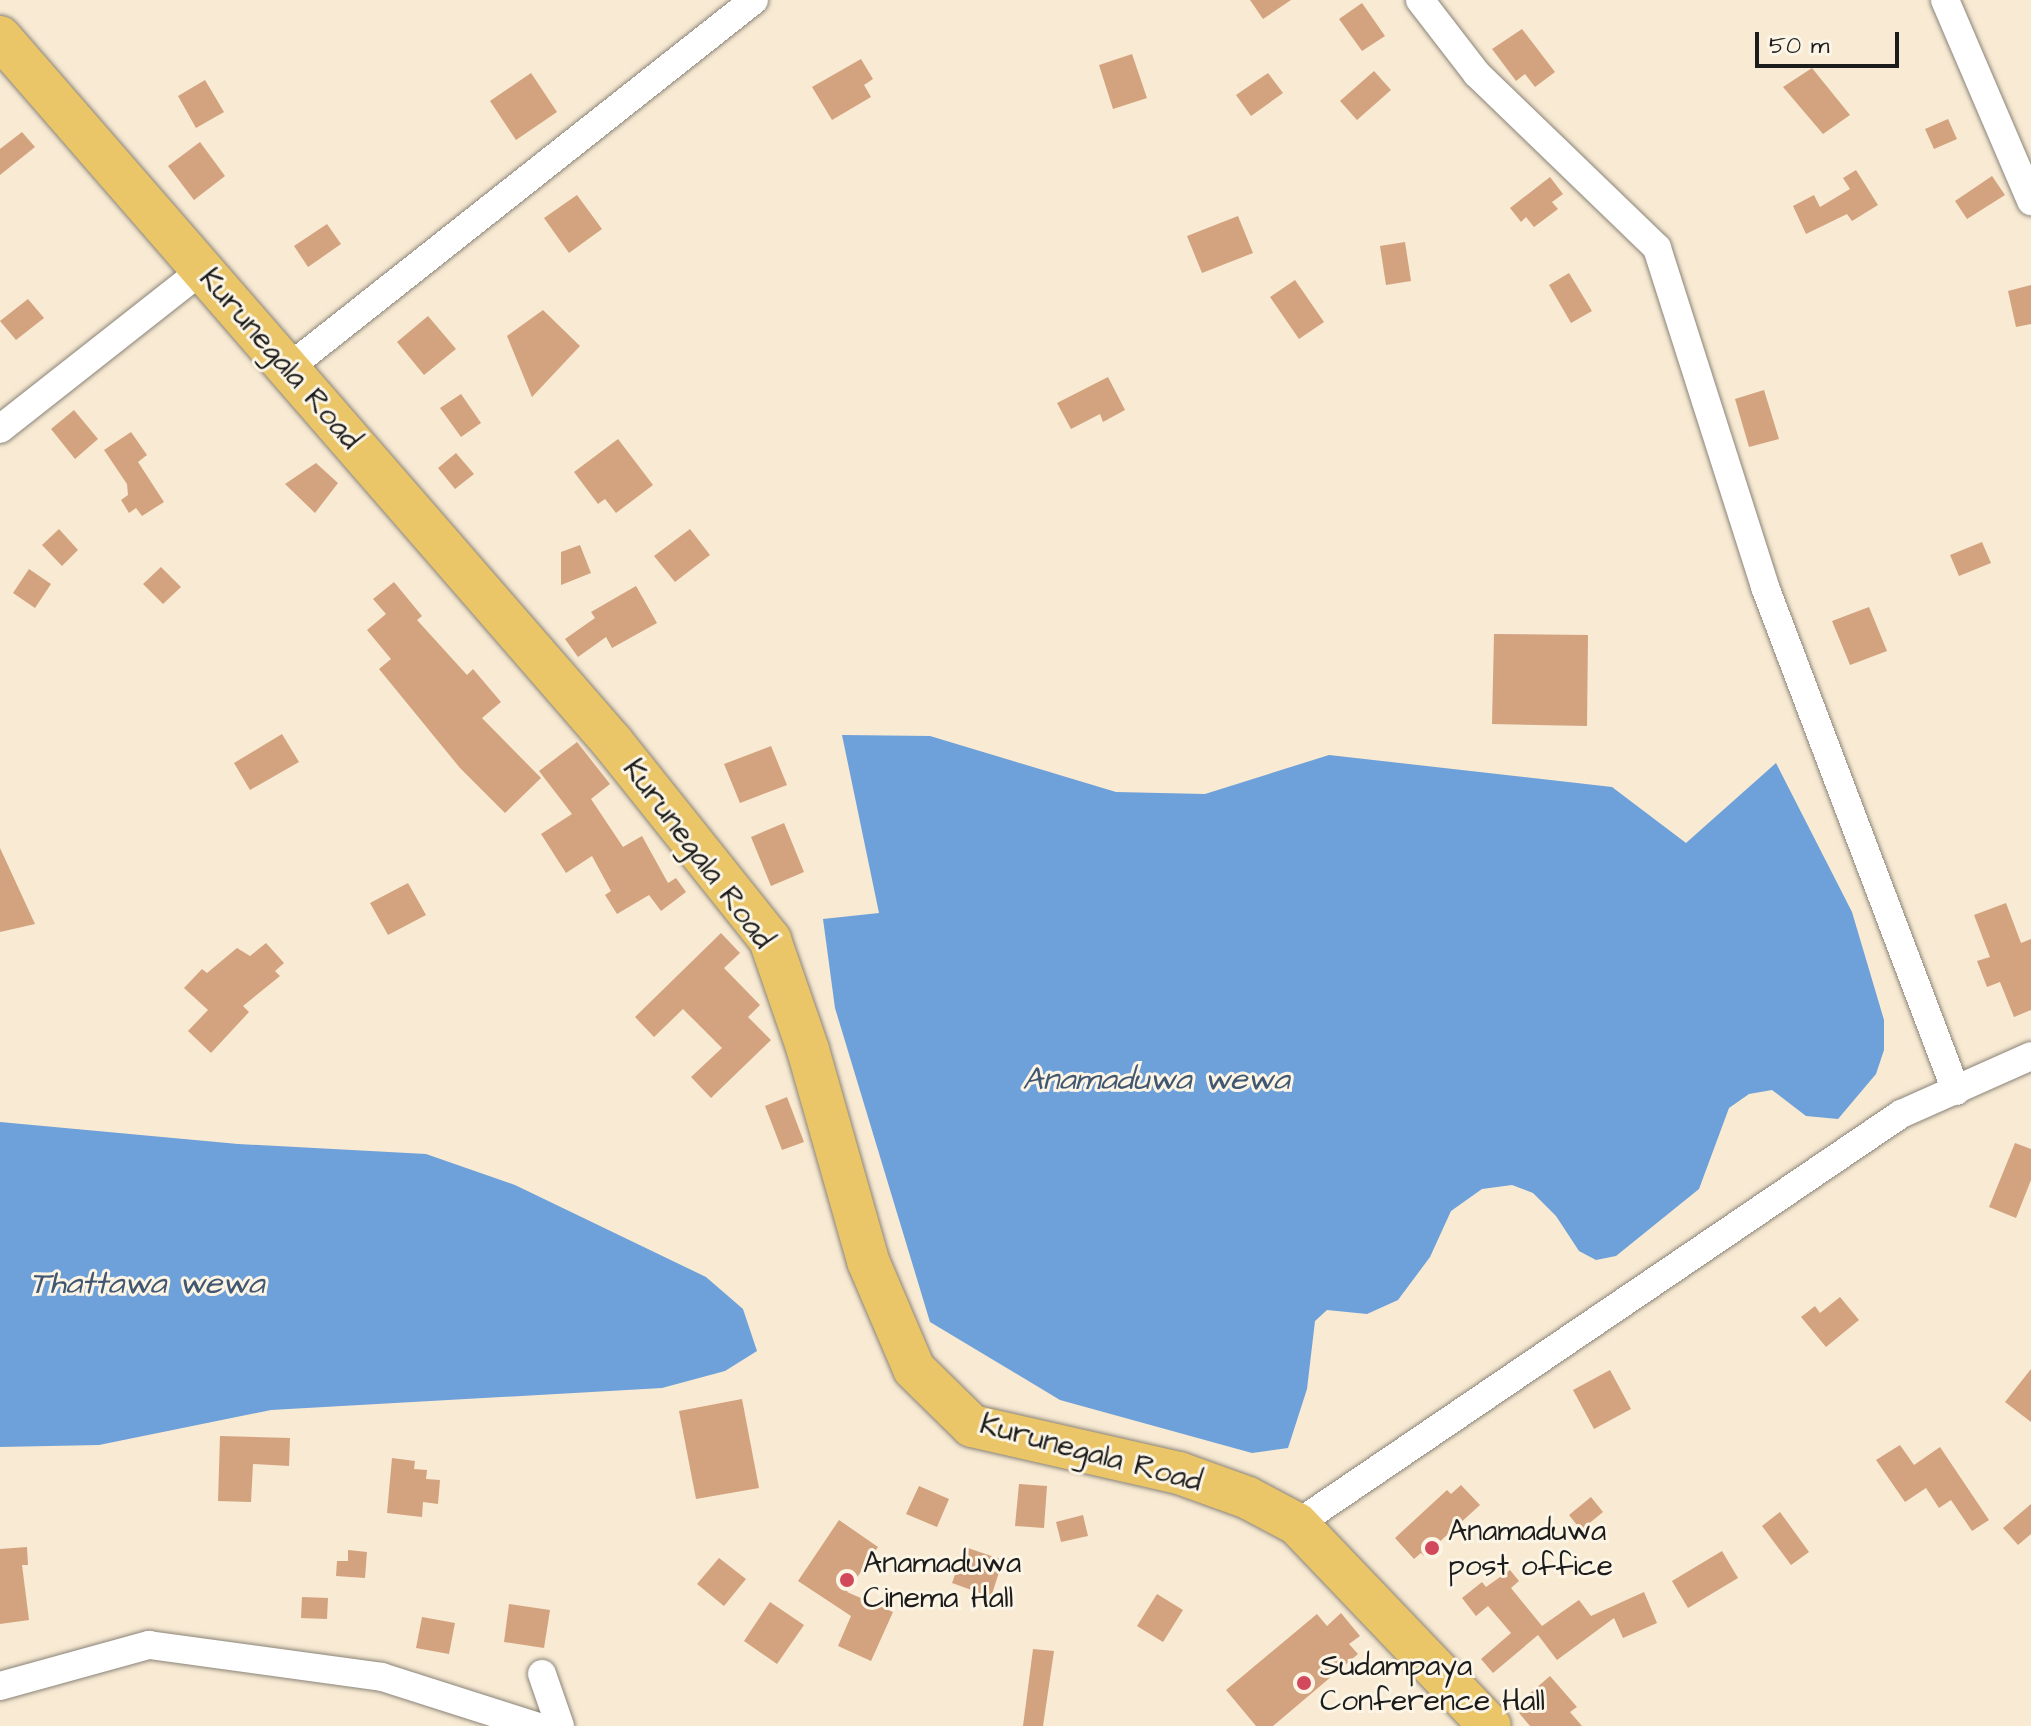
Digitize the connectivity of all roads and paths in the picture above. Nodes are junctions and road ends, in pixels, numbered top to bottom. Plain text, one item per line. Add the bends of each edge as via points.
1 (754, 0) edge
2 (1420, 0) edge
3 (1945, 0) edge
4 (0, 37) edge
5 (2031, 201) edge
6 (202, 270) junction
7 (287, 369) junction
8 (0, 429) edge
9 (2031, 1056) edge
10 (1956, 1091) junction
11 (1297, 1524) junction
12 (542, 1674) dead end
13 (0, 1686) edge
14 (536, 1726) edge
15 (560, 1726) edge
16 (1490, 1726) edge

1 - 7 street
2 - 10 street via 1477,74 1657,248 1765,587
3 - 5 street
4 - 6 highway, Kurunegala Road
6 - 7 highway, Kurunegala Road
6 - 8 street
7 - 11 highway, Kurunegala Road via 613,743 770,940 808,1050 868,1261 914,1369 972,1426 1179,1473 1248,1498
9 - 10 street
10 - 11 street via 1901,1114
11 - 16 highway, Kurunegala Road
12 - 15 street
13 - 14 street via 149,1645 382,1677

